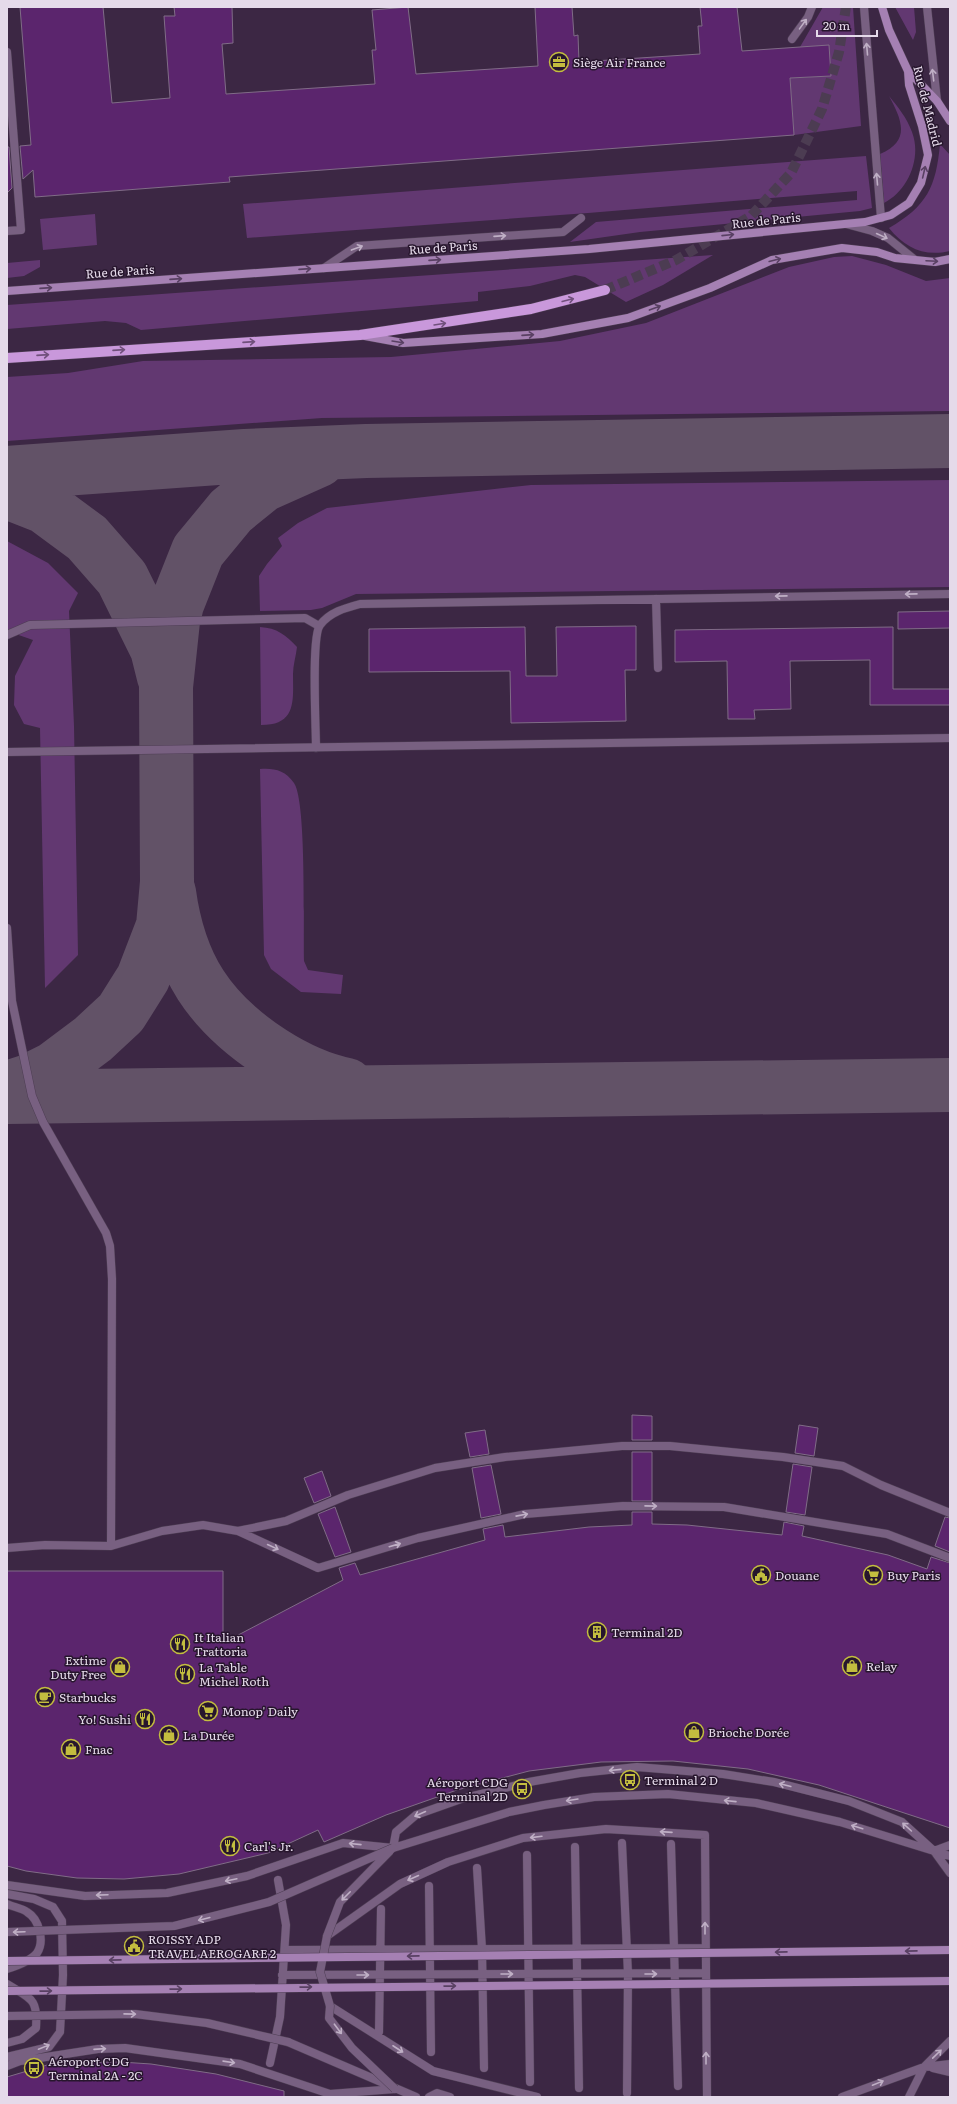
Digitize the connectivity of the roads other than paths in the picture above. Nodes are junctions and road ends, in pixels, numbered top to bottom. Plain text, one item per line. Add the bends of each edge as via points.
1 (812, 7) edge
2 (864, 7) edge
3 (882, 7) edge
4 (927, 7) edge
5 (792, 39) dead end
6 (7, 52) edge
7 (908, 71) junction
8 (937, 100) junction
9 (950, 121) edge
10 (581, 218) dead end
11 (880, 218) junction
12 (845, 224) junction
13 (7, 231) edge
14 (914, 259) junction
15 (950, 259) edge
16 (324, 268) junction
17 (606, 290) tunnel mouth
18 (7, 291) edge
19 (360, 335) junction
20 (7, 358) edge
21 (950, 594) edge
22 (656, 598) junction
23 (319, 626) junction
24 (7, 635) edge
25 (658, 668) dead end
26 (950, 738) edge
27 (316, 748) junction
28 (7, 752) edge
29 (7, 928) edge
30 (950, 1513) edge
31 (238, 1531) junction
32 (111, 1546) junction
33 (7, 1548) edge
34 (950, 1558) edge
35 (622, 1843) dead end
36 (671, 1844) dead end
37 (950, 1845) edge
38 (575, 1847) dead end
39 (393, 1848) junction
40 (934, 1851) junction
41 (527, 1855) dead end
42 (950, 1856) edge
43 (477, 1868) dead end
44 (950, 1873) edge
45 (278, 1880) dead end
46 (7, 1885) edge
47 (429, 1886) dead end
48 (7, 1894) edge
49 (7, 1904) edge
50 (380, 1909) dead end
51 (7, 1932) edge
52 (327, 1936) junction
53 (627, 1948) junction
54 (675, 1948) junction
55 (706, 1948) junction
56 (380, 1949) junction
57 (428, 1949) junction
58 (482, 1949) junction
59 (530, 1949) junction
60 (576, 1949) junction
61 (285, 1950) junction
62 (950, 1950) edge
63 (7, 1961) edge
64 (7, 1969) edge
65 (429, 1974) junction
66 (482, 1974) junction
67 (530, 1974) junction
68 (577, 1974) junction
69 (628, 1974) junction
70 (676, 1974) junction
71 (706, 1974) junction
72 (282, 1975) junction
73 (380, 1975) junction
74 (950, 1981) edge
75 (7, 1984) edge
76 (7, 1991) edge
77 (330, 2006) junction
78 (7, 2016) edge
79 (379, 2032) dead end
80 (950, 2041) edge
81 (7, 2043) edge
82 (431, 2052) dead end
83 (7, 2057) edge
84 (270, 2063) dead end
85 (950, 2064) edge
86 (7, 2066) edge
87 (924, 2067) junction
88 (484, 2068) dead end
89 (950, 2072) edge
90 (530, 2082) dead end
91 (678, 2086) dead end
92 (579, 2088) dead end
93 (396, 2089) junction
94 (627, 2093) dead end
95 (416, 2097) edge
96 (428, 2097) edge
97 (450, 2097) edge
98 (537, 2097) edge
99 (707, 2097) edge
100 (842, 2097) edge
101 (909, 2097) edge

5 -> 1 lane
11 -> 2 lane
3 - 7 main road, Rue de Madrid via 889,30
8 -> 4 lane
6 - 13 lane via 22,230
7 - 8 main road
11 -> 7 main road, Rue de Madrid via 891,215 909,203 921,183 928,155 909,85
8 - 9 main road
16 -> 10 lane via 357,246 563,232
11 - 12 main road, Rue de Paris
12 -> 14 lane via 888,238
16 -> 12 main road, Rue de Paris via 589,249
14 -> 15 main road via 935,262
19 -> 14 main road via 403,343 542,334 628,318 710,288 772,260 842,248
18 -> 16 main road, Rue de Paris
19 -> 17 main road via 531,309
20 -> 19 main road
21 -> 22 lane
22 - 23 lane via 360,604 335,611
22 - 25 lane
23 - 24 lane via 305,618 144,621 30,625
23 - 27 lane via 315,654
26 - 27 lane
27 - 28 lane
29 - 32 lane via 12,1001 32,1096 43,1122 89,1200 110,1246
30 - 31 lane via 843,1466 783,1457 670,1446 622,1446 506,1457 435,1468 348,1495 286,1520
31 - 32 lane via 203,1525 162,1531
31 -> 34 lane via 318,1568 418,1538 525,1514 623,1506 724,1507 887,1534
32 - 33 lane via 45,1545
35 - 53 lane
36 - 54 lane
37 - 40 lane
38 - 60 lane
40 -> 39 lane via 840,1822 756,1803 668,1794 594,1797 544,1805 509,1812
40 -> 39 lane via 902,1822 849,1800 774,1782 723,1774 636,1768 580,1773 529,1782 461,1799 416,1815 396,1832
39 -> 46 lane via 343,1843 247,1876 167,1893 85,1896
39 -> 51 lane, bridge via 269,1902 174,1926
39 -> 52 lane, bridge via 340,1902
40 - 42 lane
40 - 44 lane
41 - 59 lane
43 - 58 lane
45 - 61 lane via 286,1925
47 - 57 lane
83 -> 48 lane via 49,2046 60,2032 63,1975 62,1921 53,1907 34,1899
49 - 64 lane via 28,1912 38,1923 41,1940 36,1953 18,1966
50 - 56 lane
55 -> 52 lane via 704,1835 606,1829 523,1838 448,1862 400,1884
52 - 77 lane, bridge via 320,1972
53 - 54 lane
53 - 60 lane
53 - 69 lane
54 - 55 lane
54 - 70 lane
55 - 71 lane
56 - 57 lane
56 - 61 lane
56 - 73 lane
57 - 58 lane
57 - 65 lane
58 - 59 lane
58 - 66 lane
59 - 60 lane
59 - 67 lane
60 - 68 lane
61 - 72 lane
62 -> 63 main road, bridge
65 - 66 lane
65 - 73 lane
65 - 82 lane
66 -> 67 lane
66 - 88 lane
67 - 68 lane
67 - 90 lane
68 - 69 lane
68 - 92 lane
69 -> 70 lane
69 - 94 lane
70 - 71 lane
70 - 91 lane
99 -> 71 lane
72 -> 73 lane
72 - 84 lane via 280,2017
73 - 79 lane
76 -> 74 main road, bridge
75 - 81 lane via 30,1999 37,2009 36,2028 22,2039
77 -> 93 lane, bridge via 329,2018 352,2048
77 -> 98 lane via 433,2071
78 -> 93 lane, bridge via 135,2014 206,2022 288,2042
87 -> 80 lane
85 - 87 lane
86 -> 93 lane via 20,2061 98,2049 125,2048 240,2064 330,2094
87 - 89 lane
100 -> 87 lane
87 - 101 lane
93 - 95 lane
96 - 97 lane via 437,2093

